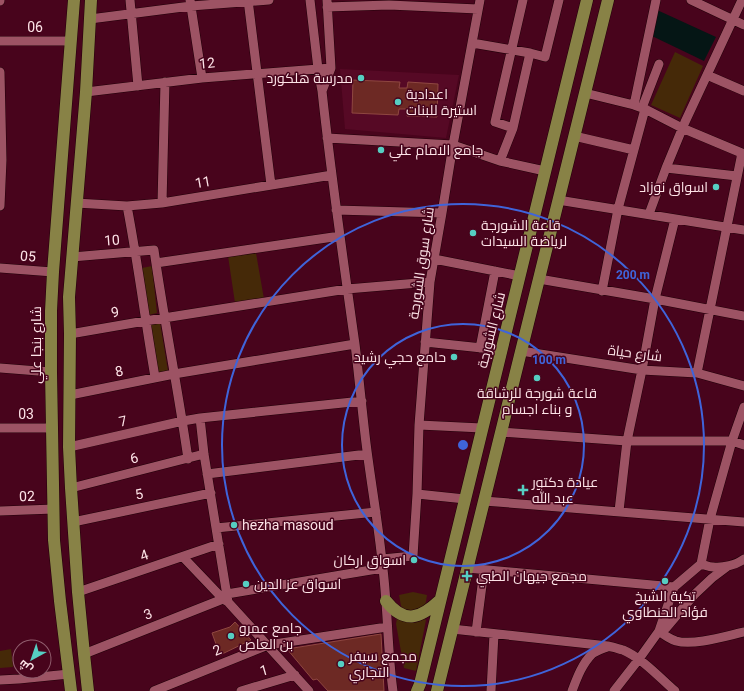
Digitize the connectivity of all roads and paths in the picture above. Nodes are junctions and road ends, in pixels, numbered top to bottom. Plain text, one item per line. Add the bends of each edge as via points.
1 (74, 0) edge
2 (91, 0) edge
3 (130, 0) edge
4 (269, 0) edge
5 (310, 0) edge
6 (524, 0) edge
7 (559, 0) edge
8 (587, 0) edge
9 (608, 0) edge
10 (656, 0) edge
11 (692, 0) edge
12 (742, 0) edge
13 (248, 1) edge
14 (190, 3) edge
15 (327, 3) edge
16 (389, 3) edge
17 (442, 4) edge
18 (479, 5) edge
19 (131, 14) junction
20 (90, 19) junction
21 (732, 19) junction
22 (744, 25) edge
23 (0, 41) edge
24 (71, 41) junction
25 (472, 43) junction
26 (512, 51) junction
27 (530, 53) junction
28 (658, 64) dead end
29 (331, 68) junction
30 (318, 69) junction
31 (0, 72) edge
32 (257, 74) junction
33 (707, 75) junction
34 (202, 78) junction
35 (166, 82) junction
36 (138, 86) junction
37 (322, 91) junction
38 (86, 92) junction
39 (744, 92) edge
40 (585, 93) junction
41 (640, 107) junction
42 (512, 128) junction
43 (682, 128) junction
44 (574, 136) junction
45 (327, 138) junction
46 (452, 145) junction
47 (634, 150) junction
48 (743, 154) edge
49 (1, 160) edge
50 (500, 161) junction
51 (666, 168) junction
52 (545, 172) junction
53 (332, 175) junction
54 (737, 176) junction
55 (60, 182) junction
56 (78, 184) junction
57 (271, 185) junction
58 (558, 200) junction
59 (162, 203) junction
60 (76, 204) junction
61 (0, 206) edge
62 (127, 206) junction
63 (618, 209) junction
64 (336, 210) junction
65 (442, 213) junction
66 (649, 214) junction
67 (675, 218) junction
68 (727, 227) junction
69 (744, 230) edge
70 (340, 236) junction
71 (136, 252) junction
72 (72, 257) junction
73 (434, 259) junction
74 (156, 263) junction
75 (0, 268) edge
76 (495, 271) junction
77 (53, 272) junction
78 (520, 276) junction
79 (539, 279) junction
80 (430, 282) junction
81 (347, 289) junction
82 (602, 291) junction
83 (655, 299) junction
84 (710, 310) junction
85 (744, 316) edge
86 (165, 318) junction
87 (146, 321) junction
88 (70, 334) junction
89 (425, 342) junction
90 (355, 344) junction
91 (480, 348) junction
92 (502, 350) junction
93 (521, 351) junction
94 (0, 368) edge
95 (642, 370) junction
96 (51, 372) junction
97 (697, 373) junction
98 (174, 374) junction
99 (155, 378) junction
100 (744, 386) edge
101 (70, 395) junction
102 (362, 401) junction
103 (744, 407) edge
104 (200, 418) junction
105 (183, 421) junction
106 (420, 425) junction
107 (0, 428) edge
108 (51, 428) junction
109 (482, 428) junction
110 (501, 432) junction
111 (627, 441) junction
112 (732, 441) junction
113 (744, 445) edge
114 (69, 447) junction
115 (204, 454) junction
116 (368, 454) junction
117 (188, 459) junction
118 (207, 474) junction
119 (71, 488) junction
120 (211, 493) junction
121 (417, 494) junction
122 (465, 499) junction
123 (484, 501) junction
124 (54, 509) junction
125 (0, 511) edge
126 (619, 511) junction
127 (376, 512) junction
128 (710, 519) junction
129 (73, 522) junction
130 (744, 522) edge
131 (216, 528) junction
132 (219, 544) junction
133 (413, 556) joint
134 (183, 557) junction
135 (744, 559) edge
136 (383, 563) junction
137 (701, 564) junction
138 (728, 566) junction
139 (467, 568) junction
140 (484, 570) junction
141 (674, 587) junction
142 (78, 592) junction
143 (226, 599) junction
144 (440, 600) junction
145 (386, 601) junction
146 (387, 627) junction
147 (452, 629) junction
148 (476, 632) junction
149 (659, 632) junction
150 (744, 632) edge
151 (494, 634) junction
152 (268, 645) junction
153 (608, 646) junction
154 (84, 654) junction
155 (639, 659) junction
156 (69, 674) junction
157 (295, 675) junction
158 (0, 680) edge
159 (71, 691) edge
160 (88, 691) edge
161 (154, 691) edge
162 (241, 691) edge
163 (309, 691) edge
164 (392, 691) edge
165 (417, 691) edge
166 (437, 691) edge
167 (490, 691) edge
168 (572, 691) edge
169 (614, 691) edge
170 (675, 691) edge

1 - 24 main road, شارع بنجا علي
2 - 20 main road
3 - 19 street
4 - 13 street
5 - 30 street
6 - 26 street
7 - 27 street via 545,57
8 - 52 main road, شارع الشورجة
9 - 40 main road
10 - 41 street
11 - 21 street
12 - 21 street
13 - 14 street
13 - 32 street
14 - 19 street
14 - 34 street
15 - 16 street
15 - 29 street
16 - 17 street
17 - 18 street
18 - 25 street, شارع سوق الشورجة
19 - 20 street
19 - 36 street
20 - 38 main road
21 - 22 street
21 - 33 street
23 - 24 street, 06
24 - 55 main road, شارع بنجا علي
25 - 26 street
25 - 46 street, شارع سوق الشورجة
26 - 27 street
26 - 42 street via 495,122
27 - 42 street
28 - 41 street
29 - 30 street, 12
29 - 37 street
30 - 32 street, 12
30 - 37 street
31 - 49 street
32 - 34 street, 12
32 - 57 street
33 - 39 street
33 - 43 street
34 - 35 street, 12
35 - 36 street, 12
35 - 59 street
36 - 38 street, 12
37 - 45 street
38 - 56 main road
40 - 41 street
40 - 44 main road
41 - 43 street
41 - 47 street
42 - 50 street
43 - 48 street
43 - 51 street
44 - 47 street
44 - 58 main road
45 - 46 street
45 - 53 street
46 - 50 street
46 - 65 street, شارع سوق الشورجة
47 - 63 street
48 - 54 street
49 - 61 street
50 - 52 street
51 - 54 street
51 - 66 street
52 - 78 main road, شارع الشورجة
53 - 57 street, 11
53 - 64 street
54 - 68 street
55 - 56 main road
55 - 77 main road, شارع بنجا علي
56 - 60 main road
57 - 59 street, 11
58 - 63 street
58 - 79 main road
59 - 62 street, 11
60 - 62 street, 11
60 - 72 main road
62 - 71 street
63 - 66 street
63 - 82 street
64 - 65 street
64 - 70 street
65 - 73 street, شارع سوق الشورجة
66 - 67 street
67 - 68 street
67 - 83 street
68 - 69 street
68 - 84 street
70 - 74 street
70 - 81 street
71 - 72 street, 10
71 - 74 street, 10 via 154,250
71 - 87 street
72 - 88 main road
73 - 76 street
73 - 80 street, شارع سوق الشورجة
74 - 86 street
75 - 77 street, 05
76 - 78 street
76 - 91 street
77 - 96 main road, شارع بنجا علي
78 - 92 main road, شارع الشورجة
79 - 82 street
79 - 93 main road
80 - 81 street, 9
80 - 89 street, شارع سوق الشورجة
81 - 86 street, 9
81 - 90 street
82 - 83 street
83 - 84 street
83 - 95 street
84 - 85 street
84 - 97 street
86 - 87 street, 9
86 - 98 street
87 - 88 street, 9
87 - 99 street
88 - 101 main road
89 - 91 street
89 - 106 street, شارع سوق الشورجة
90 - 98 street, 8
90 - 102 street
91 - 92 street
92 - 109 main road, شارع الشورجة
93 - 95 street, شارع حياة
93 - 110 main road
94 - 96 street
95 - 97 street, شارع حياة
95 - 111 street
96 - 108 main road, شارع بنجا علي
97 - 100 street, شارع حياة
98 - 99 street, 8
98 - 105 street
99 - 101 street, 8
101 - 114 main road
102 - 104 street, 7
102 - 116 street
103 - 112 street
104 - 105 street, 7
104 - 115 street
105 - 114 street, 7
105 - 117 street
106 - 109 street
106 - 121 street, شارع سوق الشورجة
107 - 108 street, 03
108 - 124 main road, شارع بنجا علي
109 - 122 main road, شارع الشورجة
110 - 111 street
110 - 123 main road
111 - 112 street
111 - 126 street
112 - 113 street
112 - 128 street
114 - 119 main road
115 - 117 street, 6
115 - 118 street
116 - 118 street
116 - 127 street
117 - 119 street, 6
118 - 120 street
119 - 129 main road
120 - 129 street, 5
120 - 131 street
121 - 122 street
121 - 133 street, شارع سوق الشورجة
122 - 123 main road
122 - 144 main road, شارع الشورجة
123 - 126 street
123 - 139 main road
124 - 125 street, 02
124 - 156 main road, شارع بنجا علي via 55,548
126 - 128 street
127 - 131 street
127 - 136 street
128 - 130 street
128 - 137 street
129 - 142 main road
131 - 132 street
132 - 134 street, 4
132 - 143 street
133 - 136 street, 3
134 - 142 street, 4
134 - 143 street
135 - 138 street
136 - 143 street, 3
136 - 145 street
137 - 138 street via 712,567
137 - 141 street
138 - 149 street via 694,595 666,628
139 - 140 street
139 - 147 main road
140 - 141 street
140 - 148 street
141 - 149 street
142 - 154 main road
143 - 152 street
143 - 154 street, 3
144 - 145 main road via 423,614 413,616 398,613
144 - 165 main road, شارع الشورجة
145 - 146 street
146 - 152 street, 2
146 - 164 street
147 - 148 street
147 - 166 main road
148 - 151 street
149 - 150 street via 676,641 693,642
149 - 155 street
151 - 153 street
151 - 167 street
152 - 157 street
152 - 161 street, 2
153 - 155 street
153 - 168 street via 593,654 582,666
154 - 160 main road
155 - 169 street
155 - 170 street
156 - 158 street
156 - 159 main road, شارع بنجا علي
157 - 162 street, 1
157 - 163 street

